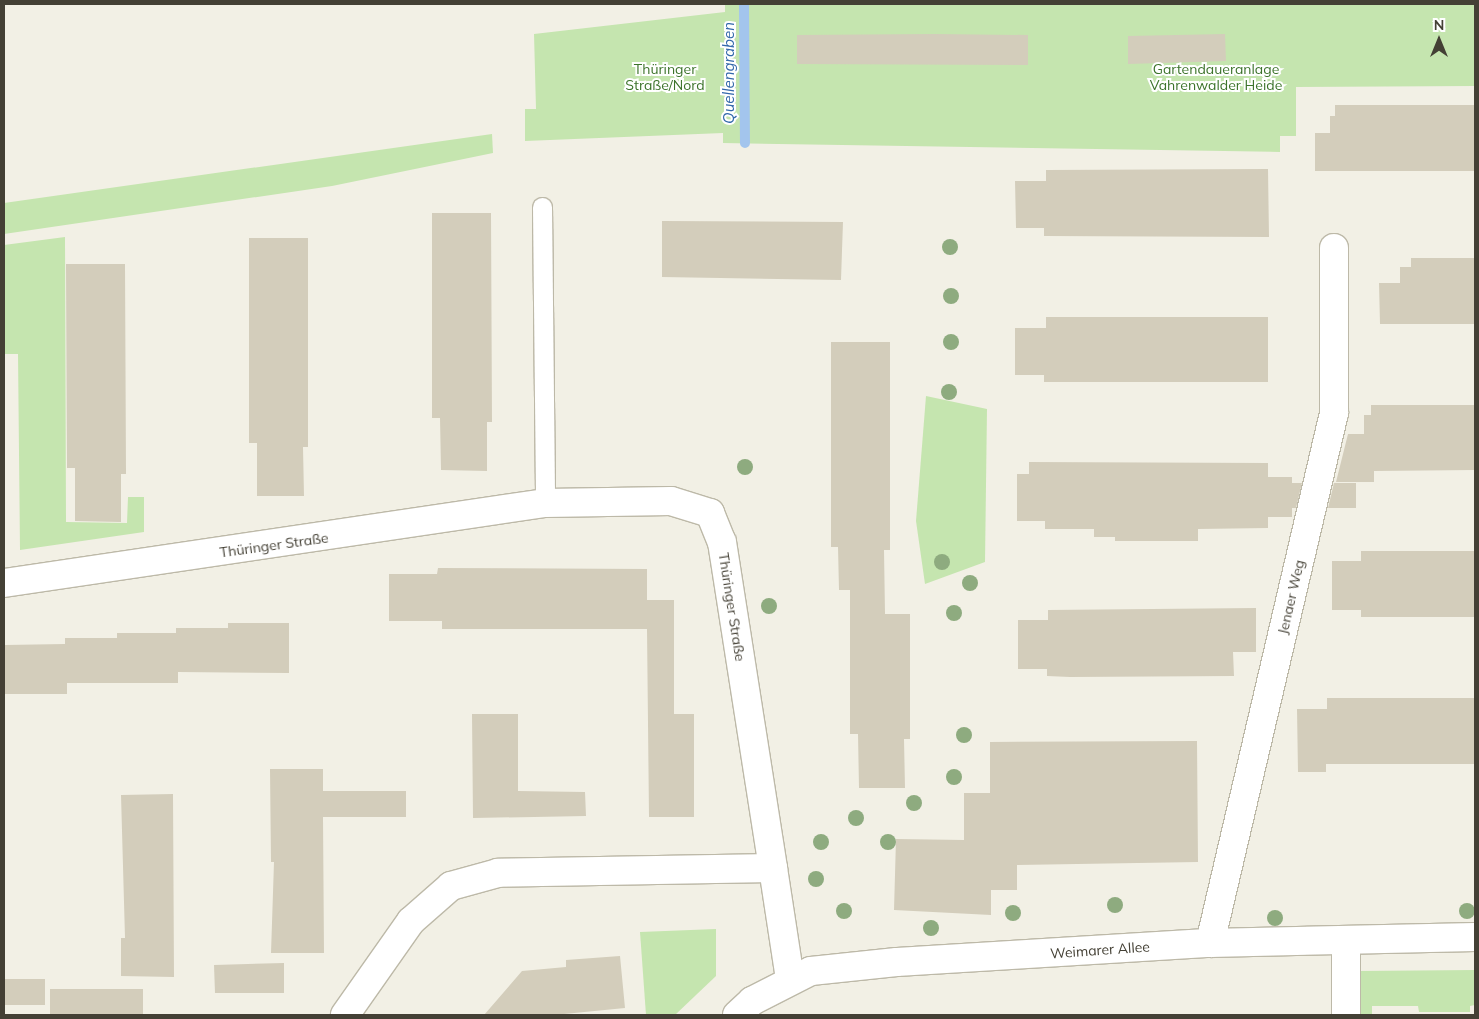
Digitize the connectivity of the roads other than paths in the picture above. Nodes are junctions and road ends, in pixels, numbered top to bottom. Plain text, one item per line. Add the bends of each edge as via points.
1 (542, 207) dead end
2 (1334, 248) dead end
3 (545, 503) junction
4 (4, 583) edge
5 (773, 868) junction
6 (1475, 937) edge
7 (1346, 940) junction
8 (1210, 943) junction
9 (790, 979) junction
10 (345, 1015) edge
11 (737, 1015) edge
12 (1346, 1015) edge

1 - 3 lane
2 - 8 street, Jenaer Weg via 1334,413
3 - 4 street, Thüringer Straße
3 - 5 street, Thüringer Straße via 671,501 710,513 722,542
5 - 9 street, Thüringer Straße
5 - 10 street via 498,873 452,886 411,922
6 - 7 street, Weimarer Allee
7 - 8 street, Weimarer Allee
7 - 12 street
8 - 9 street, Weimarer Allee via 897,962 811,971
9 - 11 street, Weimarer Allee via 752,1001

